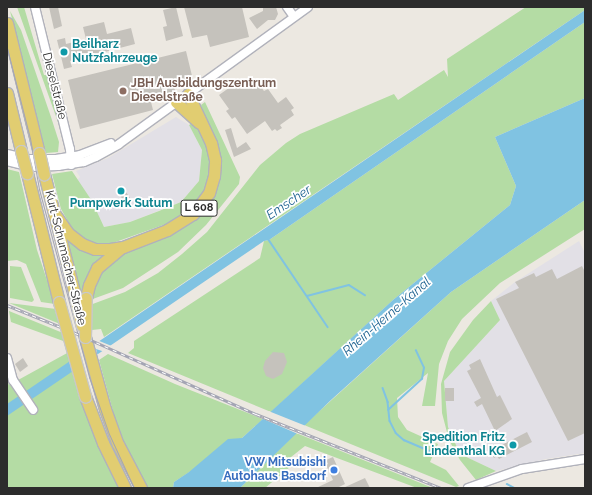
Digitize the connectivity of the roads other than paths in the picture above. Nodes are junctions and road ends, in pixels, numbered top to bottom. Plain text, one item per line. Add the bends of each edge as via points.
1 (35, 7) edge
2 (287, 7) edge
3 (308, 7) edge
4 (294, 17) junction
5 (7, 23) edge
6 (7, 94) edge
7 (188, 94) junction
8 (176, 102) junction
9 (10, 112) edge
10 (204, 127) junction
11 (7, 154) edge
12 (7, 161) edge
13 (71, 161) junction
14 (54, 213) junction
15 (123, 247) junction
16 (81, 299) junction
17 (7, 358) edge
18 (34, 410) dead end
19 (585, 459) edge
20 (125, 488) edge
21 (140, 488) edge
22 (468, 488) edge

1 - 13 street, Dieselstraße
2 - 4 street
3 - 4 street
4 - 7 street
5 - 14 main road, Kurt-Schumacher-Straße / L 608, bridge
6 - 9 main road, Kurt-Schumacher-Straße
7 - 8 street
7 - 10 main road, L 608
8 - 10 main road, L 608
8 - 13 street via 96,157
9 - 20 main road, Kurt-Schumacher-Straße, bridge via 85,396 103,443
10 - 15 main road, L 608 via 215,160 212,185 204,201 193,214 177,225
11 - 13 street via 43,160
12 - 13 street via 31,167
14 - 15 main road, L 608 via 68,234 82,244 95,248
14 - 16 main road, Kurt-Schumacher-Straße / L 608
15 - 16 main road, L 608 via 97,268
16 - 21 main road, Kurt-Schumacher-Straße / L 608, bridge via 85,337 99,387 118,444
17 - 18 street via 10,373
19 - 22 street via 522,469

